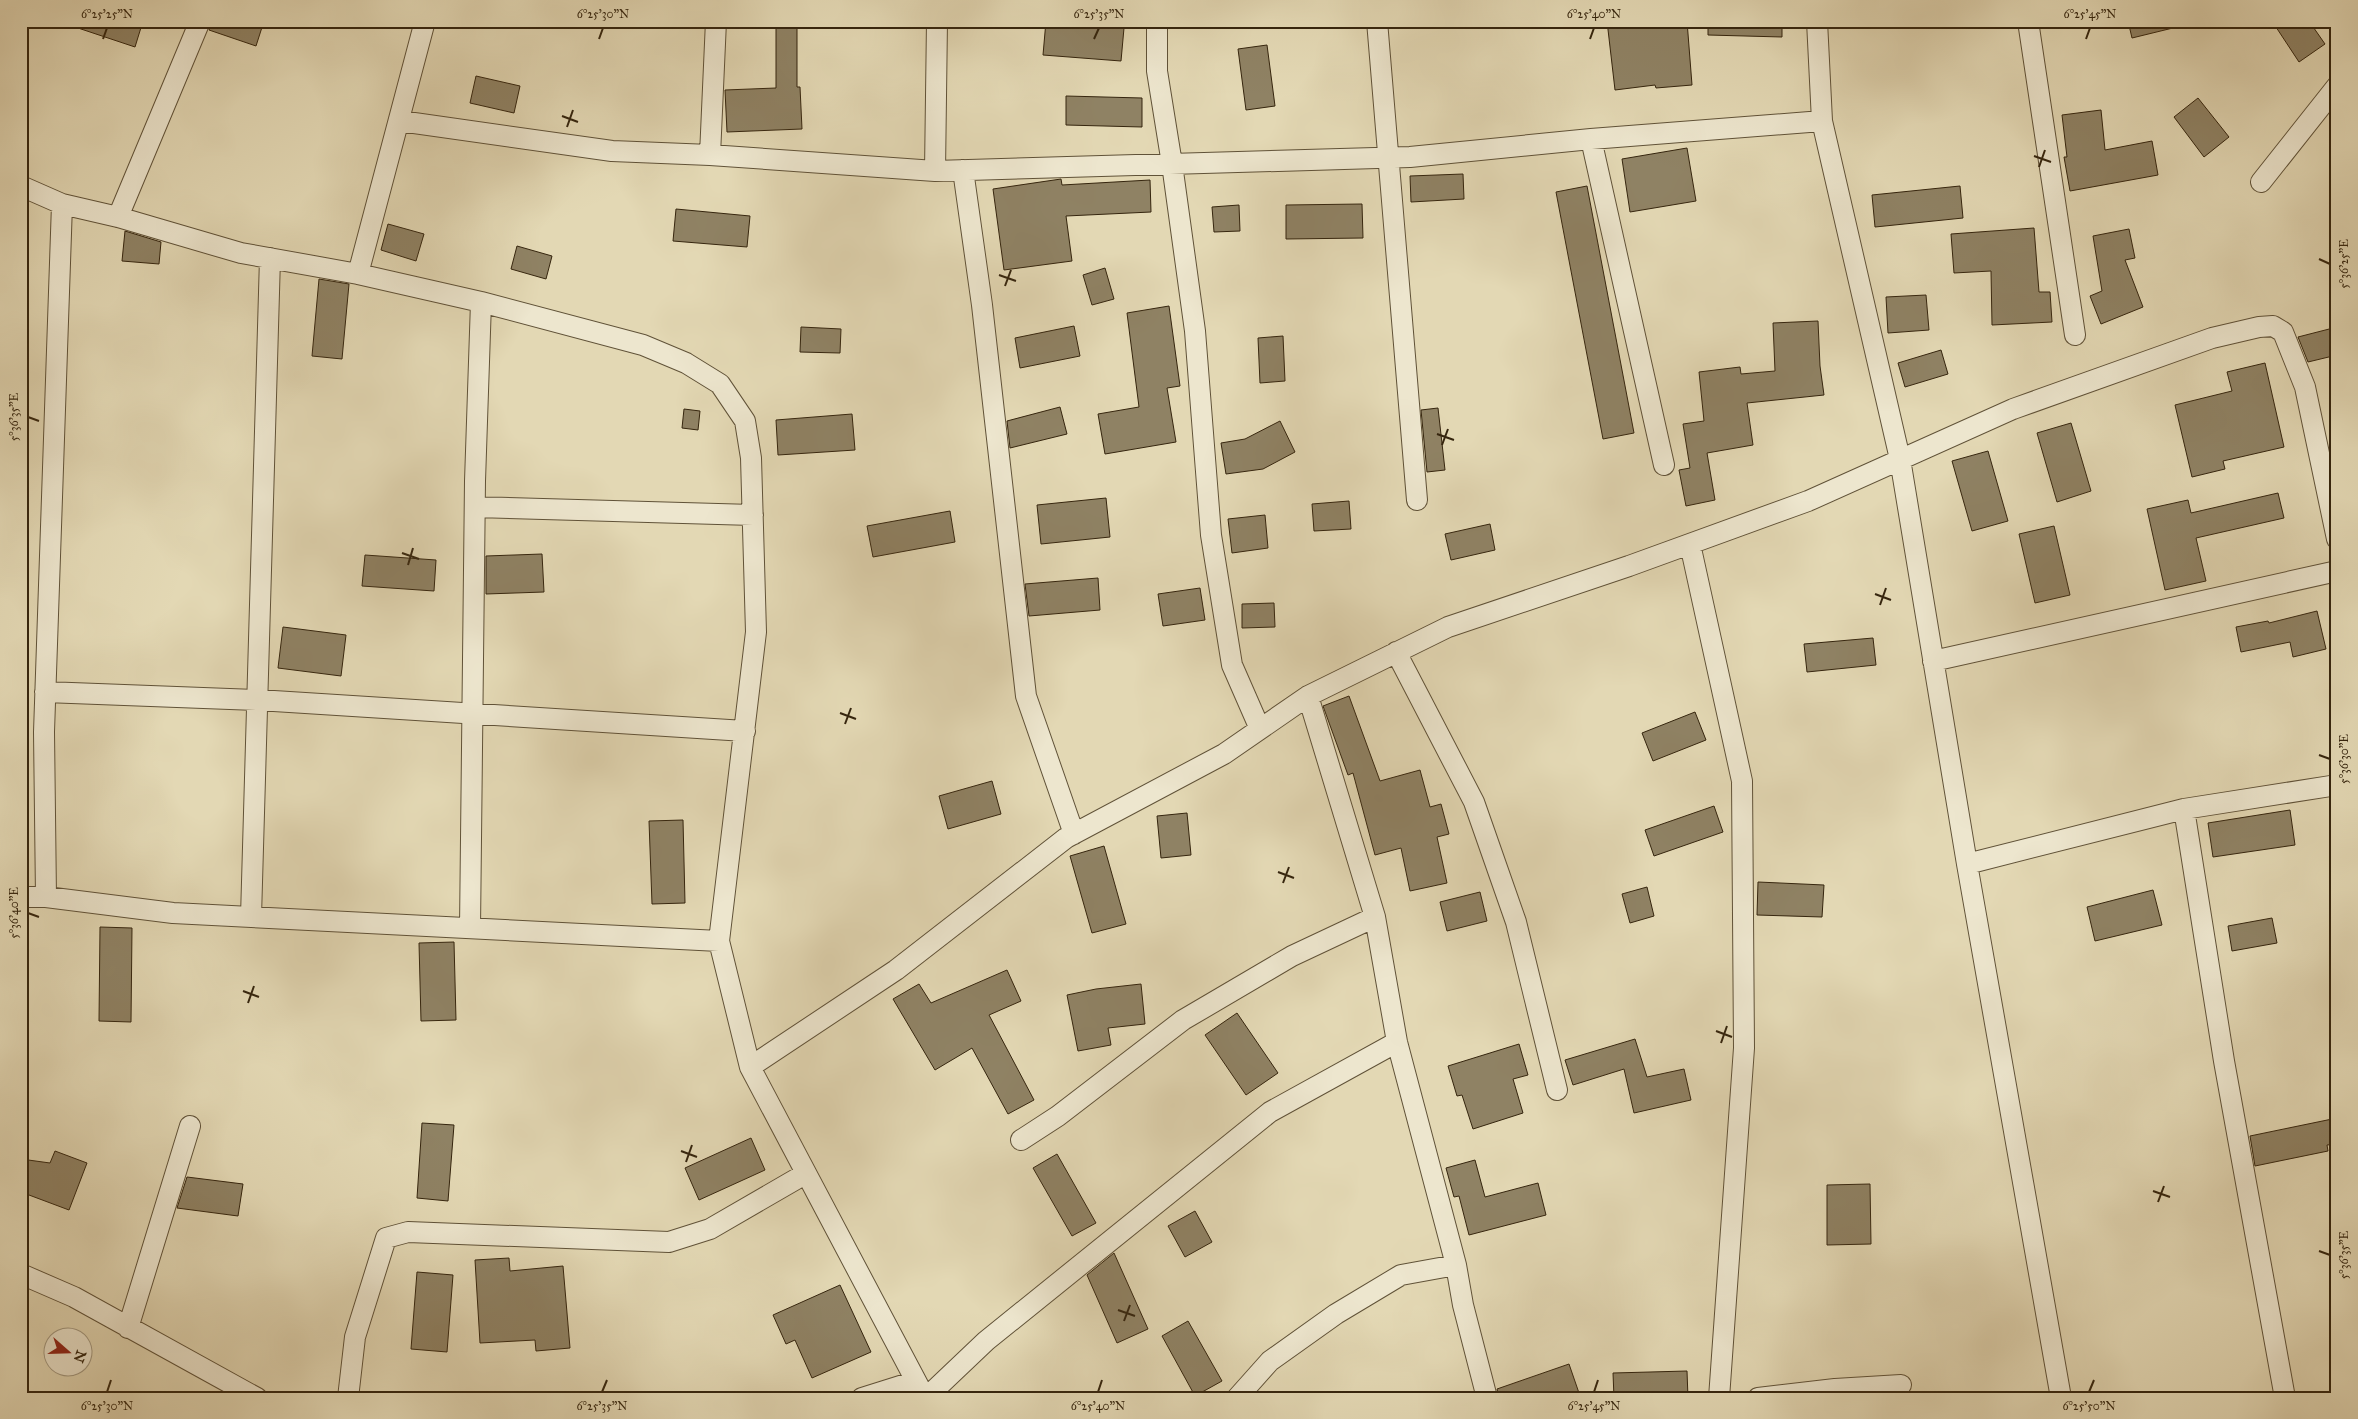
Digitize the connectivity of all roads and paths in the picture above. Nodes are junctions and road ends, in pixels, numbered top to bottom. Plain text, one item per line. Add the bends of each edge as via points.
1 (200, 21) edge
2 (425, 21) edge
3 (716, 21) edge
4 (937, 21) edge
5 (1157, 21) edge
6 (1377, 21) edge
7 (1818, 21) edge
8 (2028, 21) edge
9 (2337, 86) edge
10 (400, 121) junction
11 (1822, 121) junction
12 (1591, 139) junction
13 (710, 155) junction
14 (1388, 158) junction
15 (1172, 164) junction
16 (963, 170) junction
17 (934, 171) junction
18 (2261, 182) dead end
19 (21, 186) edge
20 (62, 204) junction
21 (118, 217) junction
22 (270, 258) junction
23 (358, 274) junction
24 (481, 302) junction
25 (2075, 335) dead end
26 (1900, 458) junction
27 (1664, 464) dead end
28 (1417, 500) dead end
29 (475, 507) junction
30 (753, 514) junction
31 (2337, 538) edge
32 (1690, 544) junction
33 (2337, 572) edge
34 (1396, 652) junction
35 (1933, 661) junction
36 (45, 692) junction
37 (1308, 696) junction
38 (258, 700) junction
39 (473, 713) junction
40 (1260, 729) junction
41 (744, 731) junction
42 (2337, 784) edge
43 (2184, 809) junction
44 (1074, 834) junction
45 (1967, 864) junction
46 (21, 897) edge
47 (46, 897) junction
48 (251, 917) junction
49 (1376, 917) junction
50 (470, 928) junction
51 (720, 941) junction
52 (1398, 1042) junction
53 (750, 1068) junction
54 (1557, 1090) dead end
55 (190, 1126) dead end
56 (1021, 1140) dead end
57 (805, 1174) junction
58 (1456, 1264) junction
59 (21, 1274) edge
60 (128, 1328) junction
61 (1901, 1385) dead end
62 (922, 1392) edge
63 (257, 1398) edge
64 (348, 1398) edge
65 (862, 1398) edge
66 (1236, 1398) edge
67 (1487, 1398) edge
68 (1720, 1398) edge
69 (1758, 1398) edge
70 (2061, 1398) edge
71 (2285, 1398) edge

1 - 21 street
2 - 10 street
3 - 13 street
4 - 17 street
5 - 15 street via 1157,71
6 - 14 street
7 - 11 street
8 - 25 street
9 - 18 street
10 - 13 street via 612,151
10 - 23 street
11 - 12 street
11 - 26 street
12 - 14 street
12 - 27 street
13 - 17 street
14 - 15 street
14 - 28 street
15 - 16 street
15 - 40 street via 1195,331 1212,535 1232,664
16 - 17 street
16 - 44 street via 982,305 1026,696
19 - 20 street
20 - 21 street
20 - 36 street
21 - 22 street via 241,253
22 - 23 street
22 - 38 street
23 - 24 street
24 - 29 street
24 - 30 street via 643,345 686,363 720,384 745,421 751,458
26 - 31 street via 2013,409 2212,338 2259,326 2273,326 2283,332 2305,387
26 - 32 street via 1808,501
26 - 35 street
29 - 30 street
29 - 39 street
30 - 41 street via 756,632
32 - 34 street via 1448,626
32 - 68 street via 1742,781 1744,1048
33 - 35 street
34 - 37 street
34 - 54 street via 1474,802 1516,922
35 - 45 street
36 - 38 street
36 - 47 street
37 - 40 street
37 - 49 street
38 - 39 street
38 - 48 street
39 - 41 street
39 - 50 street
40 - 44 street via 1224,754
41 - 51 street
42 - 43 street
43 - 45 street
43 - 71 street via 2224,1061
44 - 53 street via 896,970
45 - 70 street
46 - 47 street
47 - 48 street via 172,913
48 - 50 street
49 - 52 street
49 - 56 street via 1292,956 1183,1020 1058,1116
50 - 51 street
51 - 53 street
52 - 58 street
52 - 62 street via 1270,1112
53 - 57 street
55 - 60 street
57 - 62 street
57 - 64 street via 710,1230 669,1242 408,1232 386,1238 355,1337
58 - 66 street via 1401,1275 1336,1314 1270,1361
58 - 67 street via 1462,1305
59 - 60 street via 74,1297
60 - 63 street
61 - 69 street
62 - 65 street

